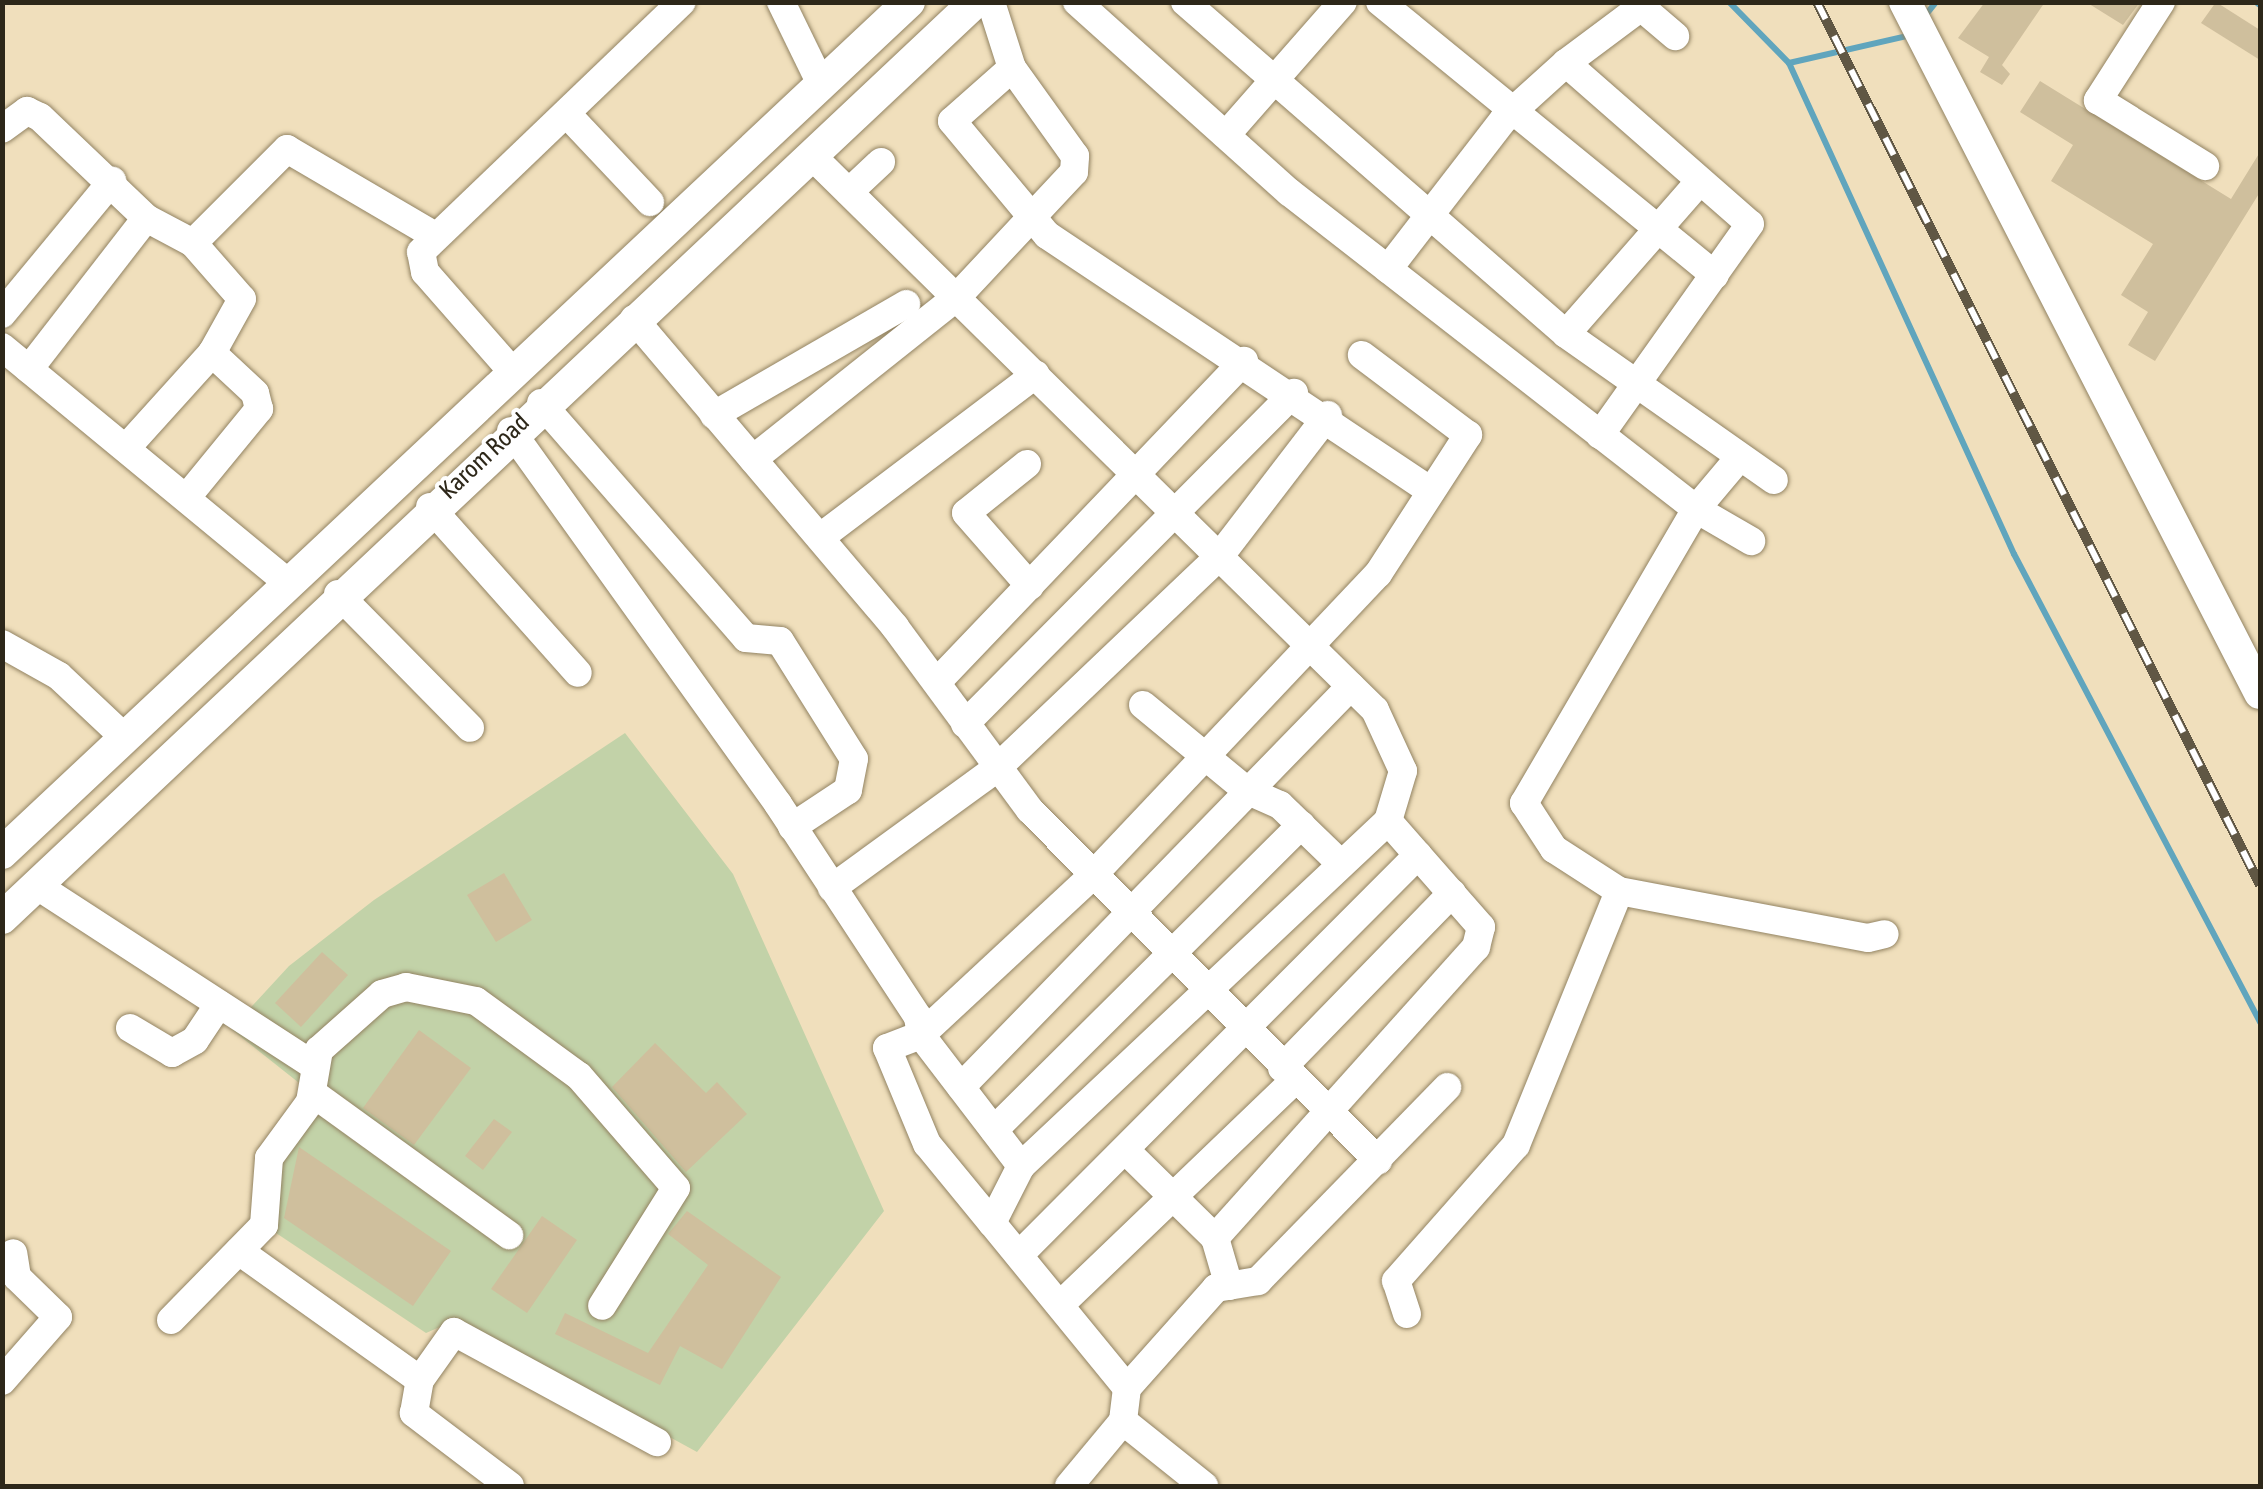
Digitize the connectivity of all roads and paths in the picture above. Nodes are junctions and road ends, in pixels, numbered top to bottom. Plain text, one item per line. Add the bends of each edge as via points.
1 (682, 2) edge
2 (764, 2) edge
3 (909, 2) edge
4 (975, 2) edge
5 (991, 2) edge
6 (1078, 2) edge
7 (1186, 2) edge
8 (1344, 2) edge
9 (1380, 2) edge
10 (1906, 2) edge
11 (2161, 2) edge
12 (786, 14) edge
13 (1675, 36) dead end
14 (1566, 64) junction
15 (1012, 68) junction
16 (1270, 83) junction
17 (820, 84) junction
18 (1512, 112) junction
19 (567, 114) junction
20 (2, 128) edge
21 (1226, 135) junction
22 (811, 155) junction
23 (881, 162) dead end
24 (2206, 166) dead end
25 (1700, 180) junction
26 (112, 182) junction
27 (849, 192) junction
28 (650, 202) dead end
29 (1431, 209) junction
30 (146, 218) junction
31 (1031, 218) junction
32 (1656, 228) junction
33 (435, 236) junction
34 (192, 243) junction
35 (1388, 269) junction
36 (1715, 275) junction
37 (957, 297) junction
38 (906, 304) dead end
39 (2, 314) edge
40 (634, 319) junction
41 (1566, 334) junction
42 (2, 347) edge
43 (212, 353) junction
44 (1362, 355) dead end
45 (1244, 361) junction
46 (29, 369) junction
47 (510, 370) junction
48 (1036, 374) junction
49 (1638, 388) junction
50 (1294, 393) junction
51 (541, 403) junction
52 (714, 415) junction
53 (1328, 415) junction
54 (510, 431) junction
55 (1600, 435) junction
56 (128, 446) junction
57 (1739, 458) junction
58 (753, 459) junction
59 (1027, 464) dead end
60 (1137, 475) junction
61 (1774, 480) dead end
62 (1430, 490) junction
63 (188, 496) junction
64 (430, 508) junction
65 (1696, 509) junction
66 (1176, 514) junction
67 (822, 536) junction
68 (1752, 541) dead end
69 (1218, 557) junction
70 (286, 580) junction
71 (1030, 586) junction
72 (338, 594) junction
73 (2, 644) edge
74 (1310, 645) junction
75 (578, 673) dead end
76 (938, 681) junction
77 (1351, 686) junction
78 (2260, 692) edge
79 (1143, 706) dead end
80 (966, 724) junction
81 (470, 728) dead end
82 (124, 736) junction
83 (1202, 754) junction
84 (996, 769) junction
85 (1253, 793) junction
86 (1388, 821) junction
87 (1301, 825) junction
88 (792, 826) junction
89 (2, 853) edge
90 (1418, 855) junction
91 (1338, 862) junction
92 (1094, 874) junction
93 (36, 885) junction
94 (832, 888) junction
95 (1619, 891) junction
96 (1452, 893) junction
97 (1135, 915) junction
98 (2, 918) edge
99 (1885, 934) dead end
100 (1173, 956) junction
101 (1208, 994) junction
102 (219, 1004) junction
103 (130, 1028) dead end
104 (1244, 1030) junction
105 (921, 1035) junction
106 (314, 1065) junction
107 (1289, 1074) junction
108 (961, 1087) junction
109 (1447, 1088) dead end
110 (314, 1094) junction
111 (1328, 1112) junction
112 (994, 1130) junction
113 (1125, 1150) junction
114 (1378, 1161) junction
115 (1021, 1166) junction
116 (1170, 1200) junction
117 (992, 1223) junction
118 (509, 1235) dead end
119 (1214, 1238) junction
120 (8, 1248) edge
121 (240, 1251) junction
122 (1019, 1255) junction
123 (1230, 1286) junction
124 (62, 1294) dead end
125 (1060, 1305) junction
126 (602, 1306) dead end
127 (1406, 1314) dead end
128 (171, 1320) dead end
129 (420, 1380) junction
130 (2, 1381) edge
131 (1128, 1388) junction
132 (1124, 1421) junction
133 (657, 1442) dead end
134 (510, 1486) edge
135 (1068, 1486) edge
136 (1204, 1486) edge

1 - 19 street
2 - 12 street
3 - 17 main road, Karom Road
4 - 22 main road, Karom Road
5 - 15 street
6 - 21 street
7 - 16 street
8 - 16 street
9 - 18 street
10 - 78 main road
11 - 24 street via 2098,100
12 - 17 street
13 - 14 street via 1641,8
14 - 18 street
14 - 25 street
15 - 31 street via 1074,156 1074,172
15 - 31 street via 952,121
16 - 21 street
16 - 29 street
17 - 47 main road, Karom Road
18 - 29 street
18 - 32 street
19 - 28 street
19 - 33 street
20 - 26 street via 27,112 40,117
21 - 35 street
22 - 27 street
22 - 40 main road, Karom Road
23 - 27 street
25 - 32 street
25 - 36 street via 1750,224
26 - 30 street
26 - 39 street
27 - 37 street
29 - 35 street
29 - 41 street
30 - 34 street
30 - 46 street
31 - 37 street
31 - 45 street
32 - 36 street
32 - 41 street
33 - 34 street via 286,149
33 - 47 street via 421,252 425,272
34 - 43 street via 242,299
35 - 55 street
36 - 49 street
37 - 48 street
37 - 58 street
38 - 52 street
40 - 51 main road, Karom Road
40 - 52 street
41 - 49 street
42 - 46 street
43 - 56 street
43 - 63 street via 255,393 259,409
44 - 62 street via 1468,435
45 - 50 street
45 - 60 street
46 - 56 street
47 - 51 main road
47 - 70 main road, Karom Road
48 - 60 street
48 - 67 street
49 - 55 street
49 - 57 street
50 - 53 street
50 - 66 street
51 - 54 main road, Karom Road
51 - 88 street via 746,638 776,636 854,759 848,790
52 - 58 street
53 - 62 street
53 - 69 street
54 - 64 main road, Karom Road
54 - 88 street
55 - 65 street
56 - 63 street
57 - 61 street
57 - 65 street
58 - 67 street
59 - 71 street via 966,513
60 - 66 street
60 - 71 street
62 - 74 street via 1378,574
63 - 70 street
64 - 72 main road, Karom Road
64 - 75 street
65 - 68 street
65 - 95 street via 1524,803 1554,849
66 - 69 street
66 - 80 street
67 - 76 street
69 - 74 street
69 - 84 street
70 - 82 main road, Karom Road
71 - 76 street
72 - 81 street
72 - 93 main road, Karom Road
73 - 82 street via 58,676
74 - 77 street
74 - 83 street
76 - 80 street
77 - 85 street
77 - 86 street via 1374,710 1403,771
79 - 83 street
80 - 84 street
82 - 89 main road, Karom Road
83 - 85 street
83 - 92 street
84 - 92 street
84 - 94 street
85 - 87 street
85 - 97 street
86 - 90 street
86 - 91 street
87 - 91 street
87 - 100 street
88 - 94 street
90 - 96 street
90 - 104 street
91 - 101 street
92 - 97 street
92 - 105 street
93 - 98 main road, Karom Road
93 - 102 street
94 - 105 street via 918,1016
95 - 99 street via 1868,938
95 - 127 street via 1516,1144 1396,1281
96 - 107 street
96 - 111 street via 1482,926 1476,948
97 - 100 street
97 - 108 street
100 - 101 street
100 - 112 street
101 - 104 street
101 - 115 street
102 - 103 street via 195,1040 172,1053
102 - 106 street
104 - 107 street
104 - 113 street
105 - 108 street
105 - 117 street via 887,1048 927,1144
106 - 110 street
106 - 126 street via 333,1034 382,994 406,987 476,1001 579,1076 676,1188
107 - 111 street
107 - 116 street
108 - 112 street
109 - 114 street
110 - 118 street
110 - 121 street via 269,1158 272,1209
111 - 114 street
111 - 119 street
112 - 115 street
113 - 116 street
113 - 122 street
114 - 123 street via 1258,1281
115 - 117 street
116 - 119 street
116 - 125 street
117 - 122 street
119 - 123 street
120 - 124 street
120 - 130 street via 17,1278 58,1318
121 - 128 street
121 - 129 street
122 - 125 street
123 - 131 street via 1216,1288
125 - 131 street
129 - 133 street via 447,1337 463,1333
129 - 134 street via 418,1424
131 - 132 street
132 - 135 street
132 - 136 street

